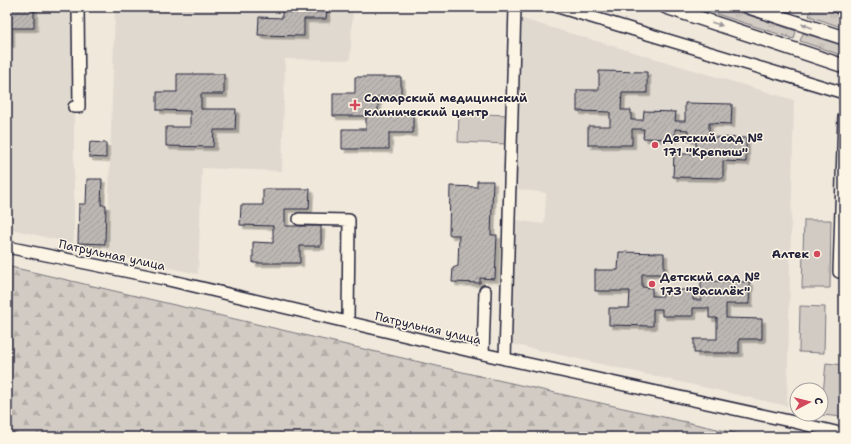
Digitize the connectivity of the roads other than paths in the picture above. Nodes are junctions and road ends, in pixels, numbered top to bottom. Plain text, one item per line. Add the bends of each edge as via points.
1 (78, 7) edge
2 (515, 7) edge
3 (558, 7) edge
4 (666, 7) edge
5 (749, 7) edge
6 (838, 7) edge
7 (844, 10) edge
8 (844, 38) edge
9 (844, 66) edge
10 (844, 93) edge
11 (74, 107) dead end
12 (844, 117) edge
13 (299, 219) dead end
14 (7, 247) edge
15 (844, 272) edge
16 (484, 291) dead end
17 (348, 322) junction
18 (483, 354) junction
19 (505, 359) junction
20 (844, 434) edge

1 - 11 street via 79,107
2 - 19 street
3 - 10 street
4 -> 9 main road
8 -> 5 main road
6 - 7 street
12 - 15 street via 840,272
13 - 17 street via 349,220
14 - 17 street, Патрульная улица via 164,279
16 - 18 street
17 - 18 street, Патрульная улица
18 - 19 street, Патрульная улица
19 - 20 street, Патрульная улица

